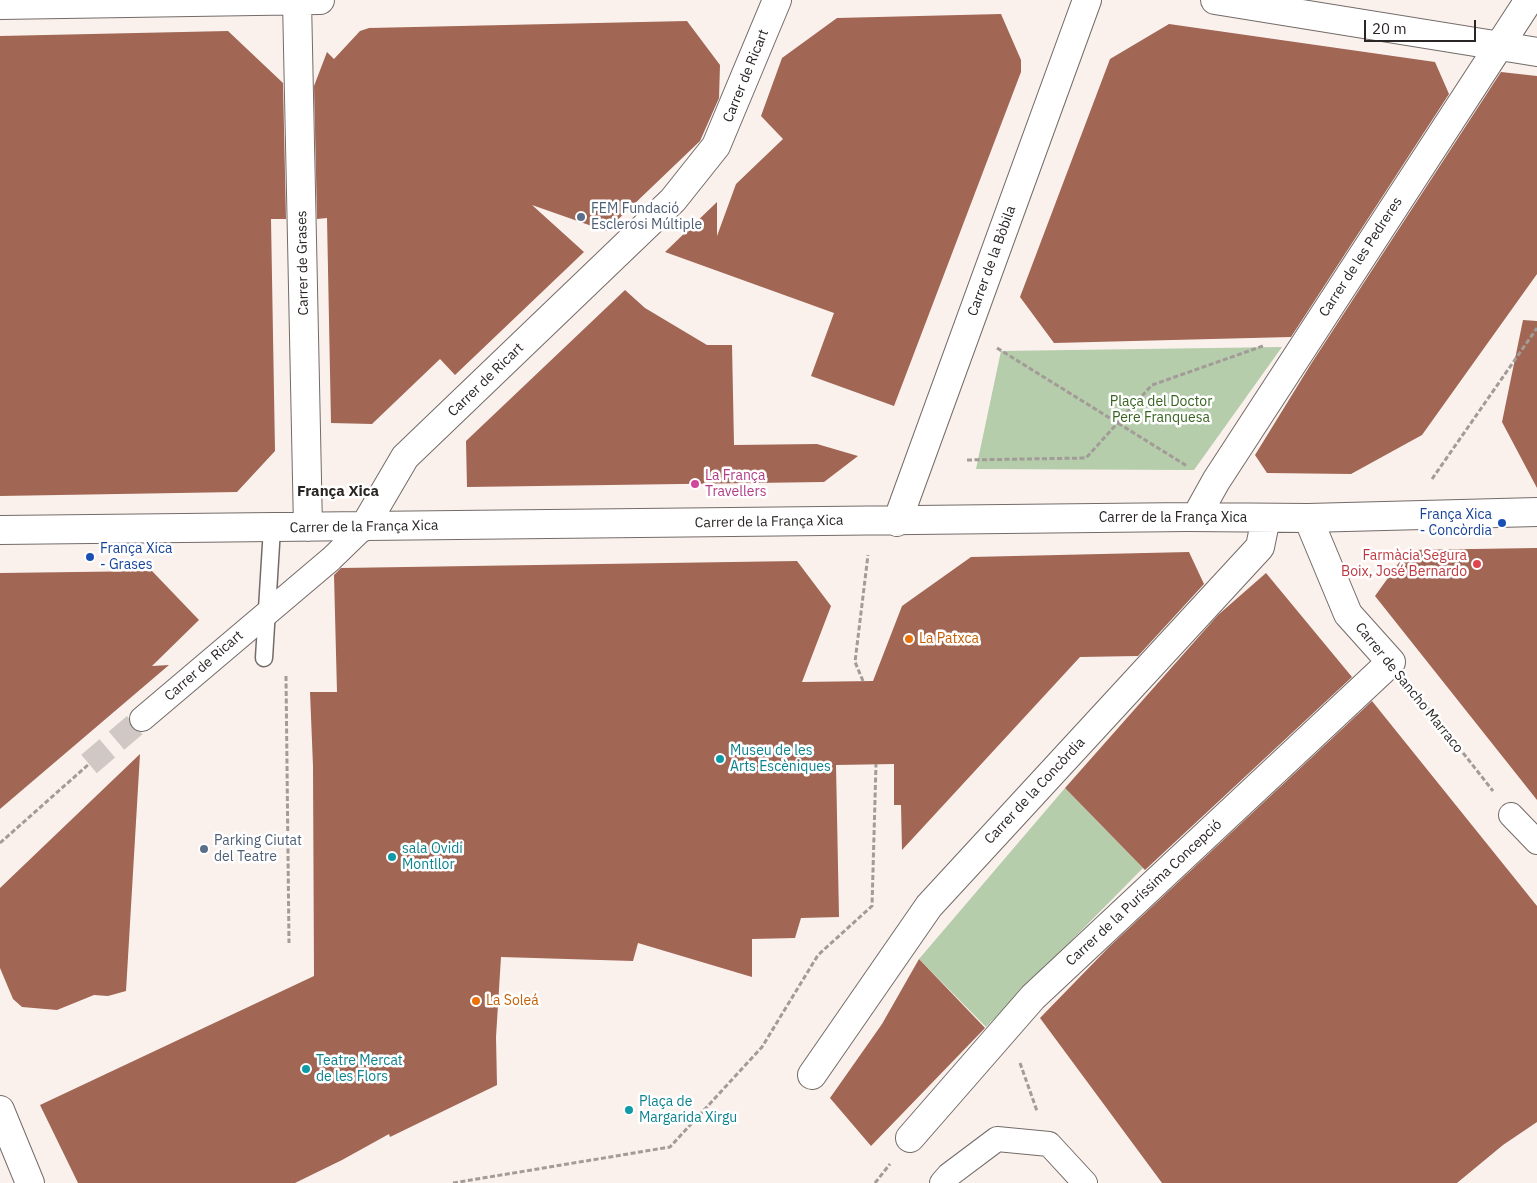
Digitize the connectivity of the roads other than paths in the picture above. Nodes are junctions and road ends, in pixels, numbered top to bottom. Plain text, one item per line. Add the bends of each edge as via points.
1 (305, 0) edge
2 (777, 0) edge
3 (1087, 0) edge
4 (1215, 0) edge
5 (1529, 0) edge
6 (0, 5) edge
7 (1499, 46) junction
8 (1537, 52) edge
9 (1537, 512) edge
10 (1196, 517) junction
11 (1266, 518) junction
12 (1308, 518) junction
13 (897, 522) junction
14 (308, 527) junction
15 (364, 527) junction
16 (272, 528) junction
17 (0, 530) edge
18 (268, 612) junction
19 (264, 658) dead end
20 (1391, 662) joint
21 (142, 719) tunnel mouth
22 (1511, 815) road end
23 (1537, 842) edge
24 (812, 1075) dead end
25 (0, 1110) edge
26 (910, 1138) dead end
27 (30, 1183) edge
28 (942, 1183) edge
29 (1085, 1183) edge

1 - 6 street
1 - 14 street, Carrer de Grases
2 - 15 street, Carrer de Ricart via 716,146 673,200 405,457
3 - 13 street, Carrer de la Bòbila
4 - 7 street
5 - 7 street, Carrer de les Pedreres
7 - 8 street
7 - 10 street, Carrer de les Pedreres via 1216,481
9 - 12 street, Carrer de la França Xica
10 - 11 street, Carrer de la França Xica
10 - 13 street, Carrer de la França Xica
11 - 12 street, Carrer de la França Xica
11 - 24 street, Carrer de la Concòrdia via 1260,547 929,906
12 - 20 street, Carrer de Sancho Marraco via 1348,614
13 - 15 street, Carrer de la França Xica
14 - 15 street, Carrer de la França Xica
14 - 16 street, Carrer de la França Xica
15 - 18 street, Carrer de Ricart
16 - 17 street, Carrer de la França Xica
16 - 18 lane
18 - 19 lane
18 - 21 street, Carrer de Ricart
20 - 26 street, Carrer de la Puríssima Concepció via 1033,997
22 - 23 street
25 - 27 street
28 - 29 street via 997,1138 1049,1144

